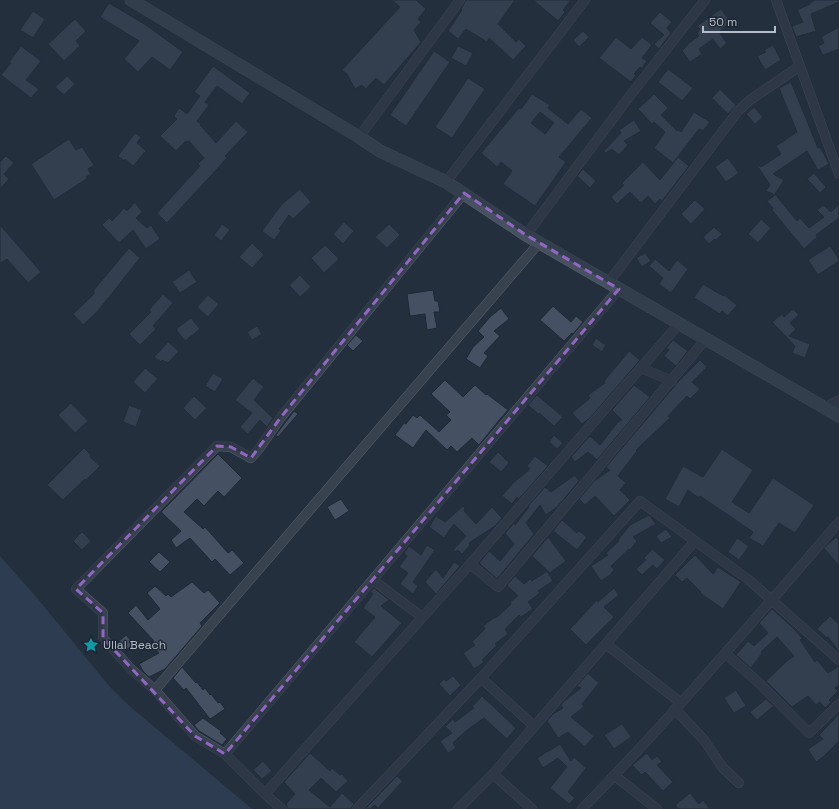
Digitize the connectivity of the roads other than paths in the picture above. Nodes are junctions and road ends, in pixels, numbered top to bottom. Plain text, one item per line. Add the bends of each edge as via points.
1 (131, 0) edge
2 (460, 0) edge
3 (585, 0) edge
4 (705, 0) edge
5 (776, 0) edge
6 (800, 66) junction
7 (359, 137) junction
8 (839, 174) edge
9 (446, 182) junction
10 (464, 193) junction
11 (526, 236) junction
12 (539, 243) junction
13 (608, 283) junction
14 (619, 289) junction
15 (680, 324) junction
16 (705, 340) junction
17 (641, 368) junction
18 (672, 381) junction
19 (839, 400) edge
20 (824, 408) junction
21 (839, 416) edge
22 (839, 522) edge
23 (694, 541) junction
24 (470, 564) junction
25 (373, 580) junction
26 (772, 599) junction
27 (422, 618) junction
28 (606, 644) junction
29 (725, 653) junction
30 (839, 660) edge
31 (481, 678) junction
32 (155, 690) junction
33 (839, 704) edge
34 (678, 706) junction
35 (534, 726) junction
36 (225, 754) junction
37 (493, 774) junction
38 (615, 776) junction
39 (739, 783) dead end
40 (265, 794) junction
41 (362, 807) edge
42 (282, 809) edge
43 (458, 809) edge
44 (532, 809) edge
45 (582, 809) edge
46 (657, 809) edge

1 - 7 street
2 - 7 street
3 - 9 street
4 - 11 street
5 - 6 street
6 - 8 street
6 - 13 street via 738,111
7 - 9 street via 380,151
9 - 10 street
10 - 11 street
10 - 32 street via 281,417 251,458 231,447 217,446 76,589 103,613 103,638 132,670
11 - 12 street
12 - 13 street
12 - 32 street
13 - 14 street
14 - 15 street
14 - 25 street
15 - 16 street
15 - 17 street
16 - 18 street
16 - 20 street
17 - 18 street
17 - 24 street
18 - 24 street via 498,587
19 - 20 street
20 - 21 street
22 - 26 street
23 - 26 street
23 - 28 street
23 - 31 street via 640,501
24 - 27 street
25 - 27 street
25 - 36 street
26 - 29 street
26 - 30 street
27 - 40 street
28 - 34 street
28 - 35 street
29 - 33 street via 809,733
29 - 34 street
31 - 35 street
31 - 41 street
32 - 36 street via 195,736
34 - 38 street
34 - 39 street via 723,768
35 - 37 street
36 - 40 street
37 - 43 street
37 - 44 street
38 - 45 street
38 - 46 street
40 - 42 street

